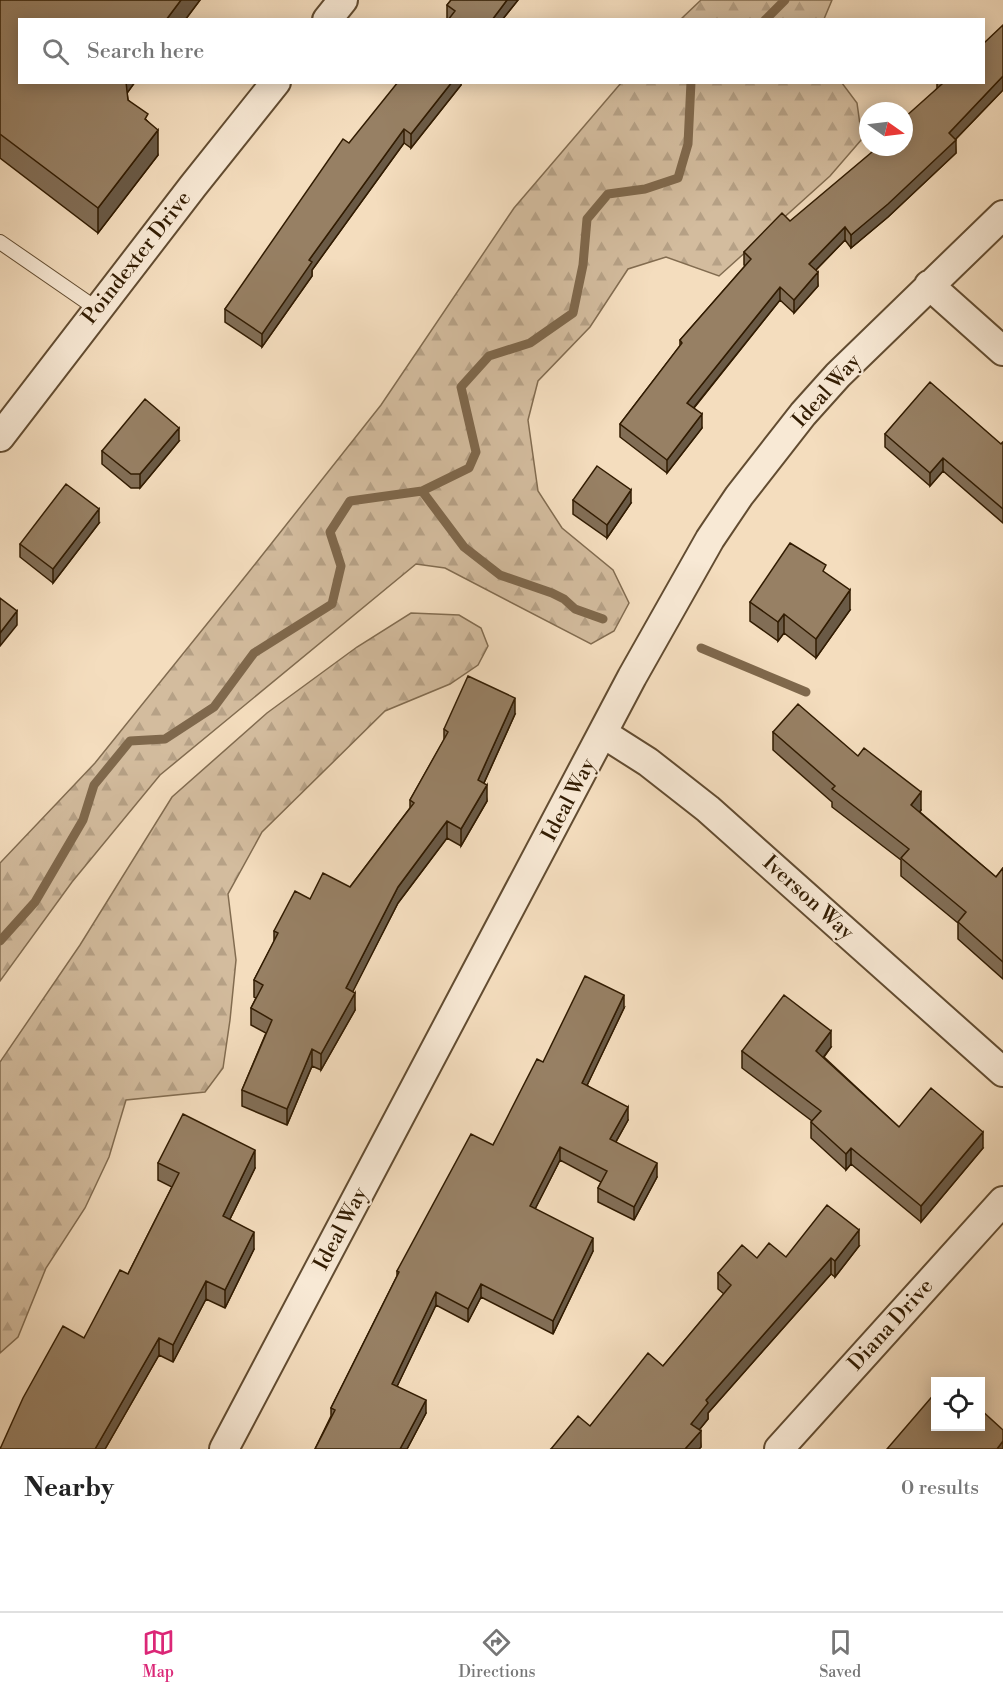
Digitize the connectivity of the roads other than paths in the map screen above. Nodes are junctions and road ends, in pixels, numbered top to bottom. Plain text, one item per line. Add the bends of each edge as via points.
1 (343, 0) edge
2 (329, 18) edge
3 (274, 84) edge
4 (1003, 215) edge
5 (0, 242) edge
6 (929, 285) junction
7 (97, 309) junction
8 (1003, 351) edge
9 (0, 436) edge
10 (604, 735) junction
11 (1003, 1072) edge
12 (1003, 1201) edge
13 (224, 1449) edge
14 (779, 1449) edge

1 - 2 street
3 - 7 street, Poindexter Drive
4 - 6 street, Ideal Way
5 - 7 lane
6 - 8 street
6 - 10 street, Ideal Way via 817,399 739,496 699,558
7 - 9 street, Poindexter Drive
10 - 11 street, Iverson Way via 648,762 708,809
10 - 13 street, Ideal Way
12 - 14 street, Diana Drive

